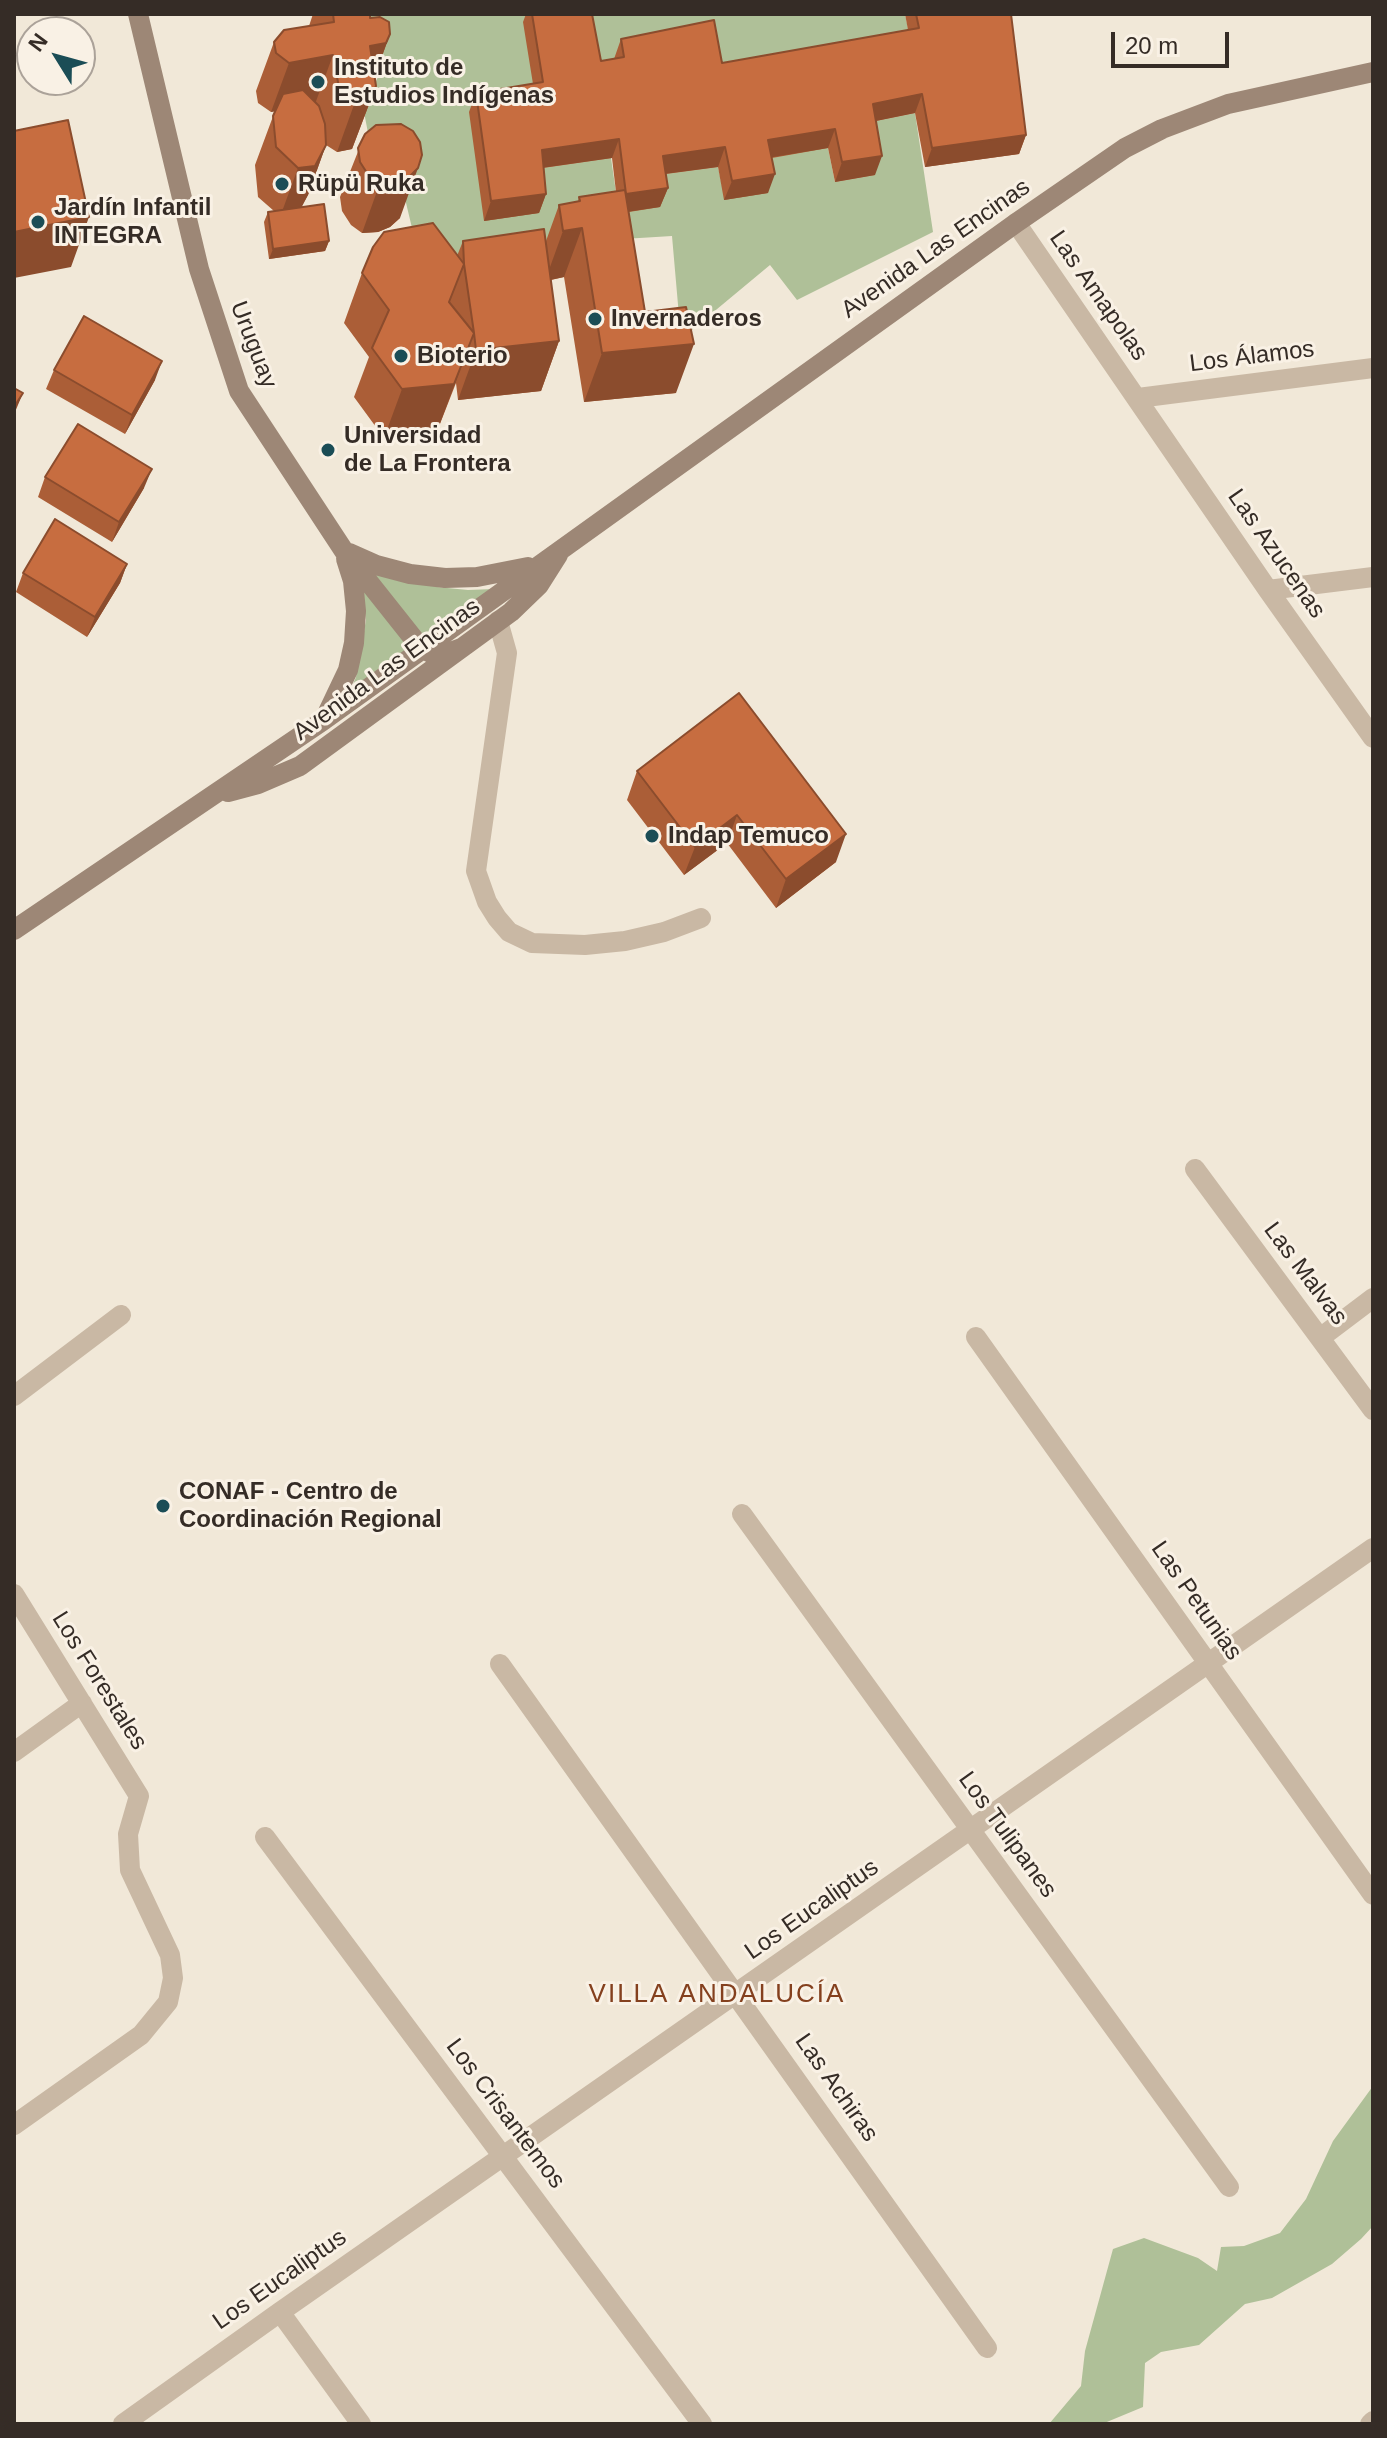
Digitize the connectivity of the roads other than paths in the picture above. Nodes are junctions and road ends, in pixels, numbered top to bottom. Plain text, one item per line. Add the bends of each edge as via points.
1 (138, 14) edge
2 (1373, 72) edge
3 (1016, 223) junction
4 (1373, 368) edge
5 (1138, 398) junction
6 (565, 545) junction
7 (344, 551) junction
8 (539, 563) junction
9 (1373, 577) edge
10 (1268, 590) junction
11 (498, 621) junction
12 (421, 648) junction
13 (461, 648) junction
14 (410, 685) junction
15 (324, 720) junction
16 (1373, 738) edge
17 (212, 796) junction
18 (701, 918) dead end
19 (14, 930) edge
20 (1195, 1169) dead end
21 (1373, 1298) edge
22 (121, 1315) dead end
23 (976, 1337) dead end
24 (1320, 1338) junction
25 (14, 1396) edge
26 (1373, 1410) edge
27 (742, 1514) dead end
28 (1373, 1548) edge
29 (14, 1594) edge
30 (1208, 1663) junction
31 (500, 1664) dead end
32 (82, 1703) junction
33 (14, 1752) edge
34 (972, 1830) junction
35 (265, 1837) dead end
36 (1373, 1895) edge
37 (737, 1994) junction
38 (14, 2125) edge
39 (504, 2156) junction
40 (1229, 2187) dead end
41 (280, 2312) junction
42 (987, 2348) dead end
43 (123, 2424) edge
44 (361, 2424) edge
45 (702, 2424) edge

1 - 7 main road, Uruguay via 199,269 230,370
2 - 3 main road, Avenida Las Encinas via 1228,104 1162,129 1125,148
3 - 5 street, Las Amapolas
3 - 6 main road, Avenida Las Encinas
4 - 5 street, Los Álamos
5 - 10 street, Las Azucenas
6 - 8 main road, Avenida Las Encinas
6 - 11 main road, Avenida Las Encinas via 539,585
7 - 8 main road via 376,565 445,578 509,572
7 - 12 main road, Uruguay
7 - 15 main road via 353,581 354,643 348,670
8 - 12 main road, Avenida Las Encinas
9 - 10 street
10 - 16 street, Las Azucenas
11 - 13 main road, Avenida Las Encinas
11 - 18 street via 507,653 476,871 497,918 509,932 532,943 585,945 664,932
12 - 13 main road via 433,654
12 - 14 main road via 422,670
12 - 15 main road, Avenida Las Encinas
13 - 14 main road, Avenida Las Encinas
14 - 17 main road, Avenida Las Encinas via 300,766
15 - 17 main road, Avenida Las Encinas
17 - 19 main road, Avenida Las Encinas
20 - 24 street, Las Malvas
21 - 24 street
22 - 25 street
23 - 30 street, Las Petunias
24 - 26 street, Las Malvas
27 - 34 street, Los Tulipanes
28 - 30 street, Los Eucaliptus
29 - 32 street, Los Forestales
30 - 34 street, Los Eucaliptus
30 - 36 street, Las Petunias
31 - 37 street, Las Achiras
32 - 33 street
32 - 38 street, Los Forestales via 139,1796 128,1834 130,1870 170,1955 173,1978 168,2002 141,2035
34 - 37 street, Los Eucaliptus
34 - 40 street, Los Tulipanes
35 - 39 street, Los Crisantemos
37 - 39 street, Los Eucaliptus
37 - 42 street, Las Achiras
39 - 41 street, Los Eucaliptus
39 - 45 street, Los Crisantemos
41 - 43 street, Los Eucaliptus
41 - 44 street

